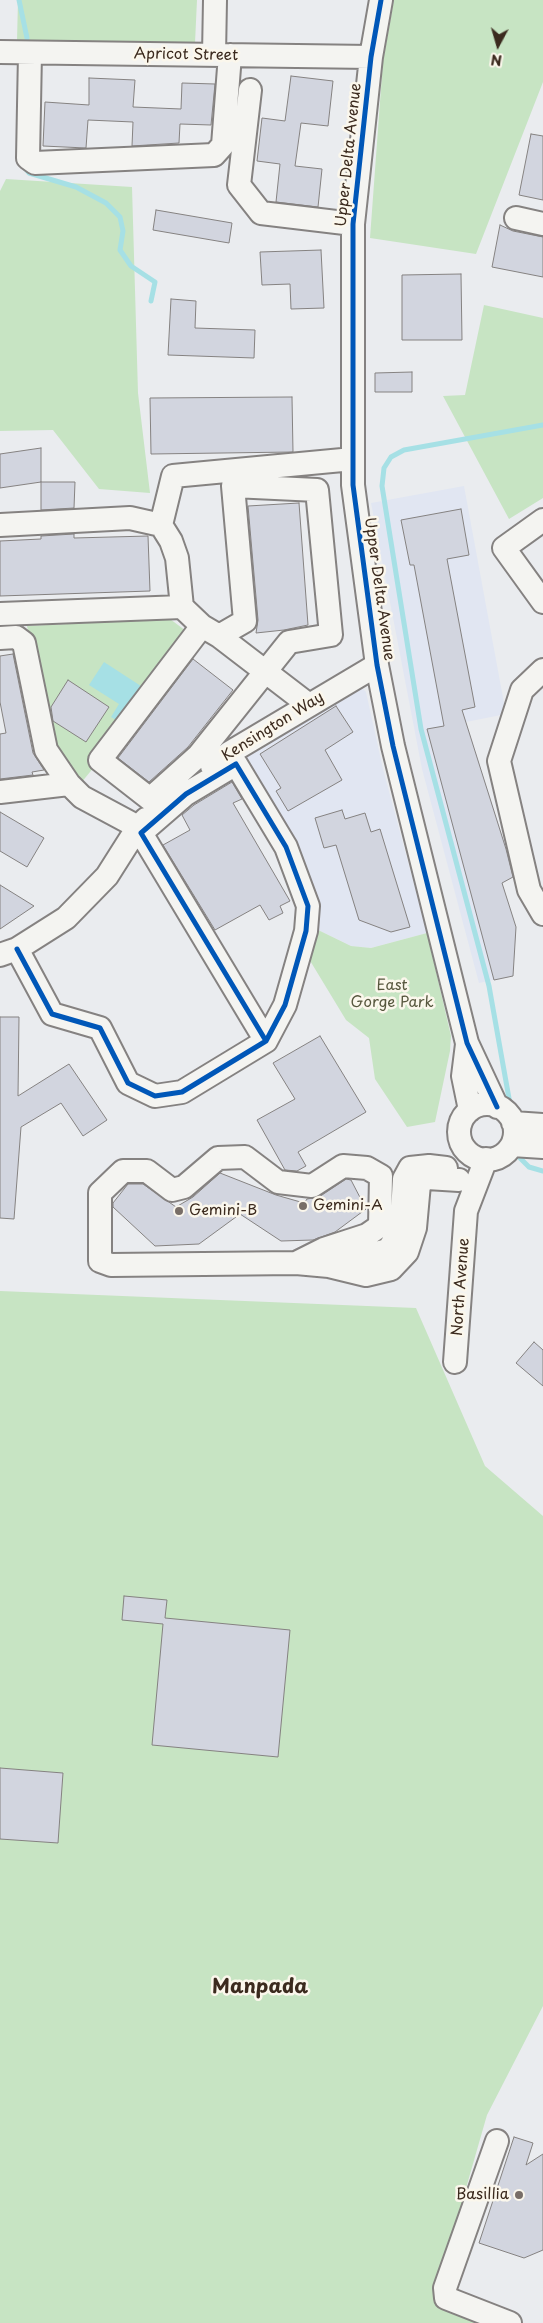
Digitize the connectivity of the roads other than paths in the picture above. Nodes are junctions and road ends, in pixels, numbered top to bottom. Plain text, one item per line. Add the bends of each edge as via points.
1 (215, 0) edge
2 (381, 0) edge
3 (0, 52) edge
4 (30, 53) junction
5 (222, 55) junction
6 (371, 57) junction
7 (250, 90) dead end
8 (516, 218) dead end
9 (353, 224) junction
10 (543, 224) edge
11 (353, 459) junction
12 (543, 520) edge
13 (0, 525) edge
14 (161, 525) junction
15 (543, 602) edge
16 (182, 606) junction
17 (0, 614) edge
18 (210, 631) junction
19 (0, 638) edge
20 (376, 665) junction
21 (543, 670) edge
22 (266, 671) junction
23 (310, 705) junction
24 (69, 784) junction
25 (0, 792) edge
26 (138, 828) junction
27 (543, 914) edge
28 (8, 952) edge
29 (266, 1041) junction
30 (467, 1043) junction
31 (497, 1107) junction
32 (470, 1110) junction
33 (543, 1125) edge
34 (513, 1134) junction
35 (543, 1147) edge
36 (486, 1160) junction
37 (461, 1166) junction
38 (410, 1191) junction
39 (466, 1211) junction
40 (296, 1263) junction
41 (455, 1362) dead end
42 (498, 2141) dead end
43 (510, 2323) edge

1 - 5 street
2 - 6 street, Upper Delta Avenue
3 - 4 street, Apricot Street
4 - 5 street, Apricot Street
4 - 5 street via 28,158 35,163 214,155 223,145
5 - 6 street, Apricot Street
6 - 9 street, Upper Delta Avenue
7 - 9 street via 239,185 261,213
8 - 10 street
9 - 11 street, Upper Delta Avenue
11 - 14 street via 173,476
11 - 20 street, Upper Delta Avenue via 353,485
12 - 15 street via 504,548
13 - 14 street via 130,518
14 - 16 street via 177,558
16 - 17 street
16 - 18 street
18 - 22 street
18 - 22 street via 100,760 150,799 198,756
18 - 22 street via 245,621 233,486 317,490 331,634 289,642
19 - 24 street via 16,637 24,644 46,750
20 - 23 street, Kensington Way
20 - 30 street, Upper Delta Avenue
21 - 27 street via 522,690 499,761 529,890
22 - 23 street
23 - 26 street, Kensington Way via 229,753 162,803
24 - 25 street
24 - 26 street via 82,797
26 - 28 street, Kensington Way via 107,876 66,918
28 - 29 street via 52,1014 100,1028 128,1083 155,1096 182,1092
29 - 29 street via 141,833 186,794 236,764 286,847 308,906 306,930 285,1005
30 - 31 street, Upper Delta Avenue
30 - 32 street, Upper Delta Avenue via 463,1076
31 - 32 street via 483,1105
31 - 34 street, Upper Delta Avenue via 504,1111
32 - 37 street via 459,1128
33 - 34 street
34 - 35 street
34 - 36 street via 499,1157
36 - 37 street via 476,1158
36 - 39 street
37 - 38 street via 427,1178
37 - 38 street via 403,1168
37 - 39 street via 457,1188
38 - 40 street via 401,1230 388,1250 329,1266
39 - 41 street, North Avenue
40 - 40 street via 324,1249 367,1236 380,1226 381,1176 367,1168 343,1166 312,1186 278,1182 245,1157 218,1158 184,1187 172,1190 147,1172 124,1171 100,1193 100,1261 111,1265
42 - 43 street via 445,2288 446,2298

